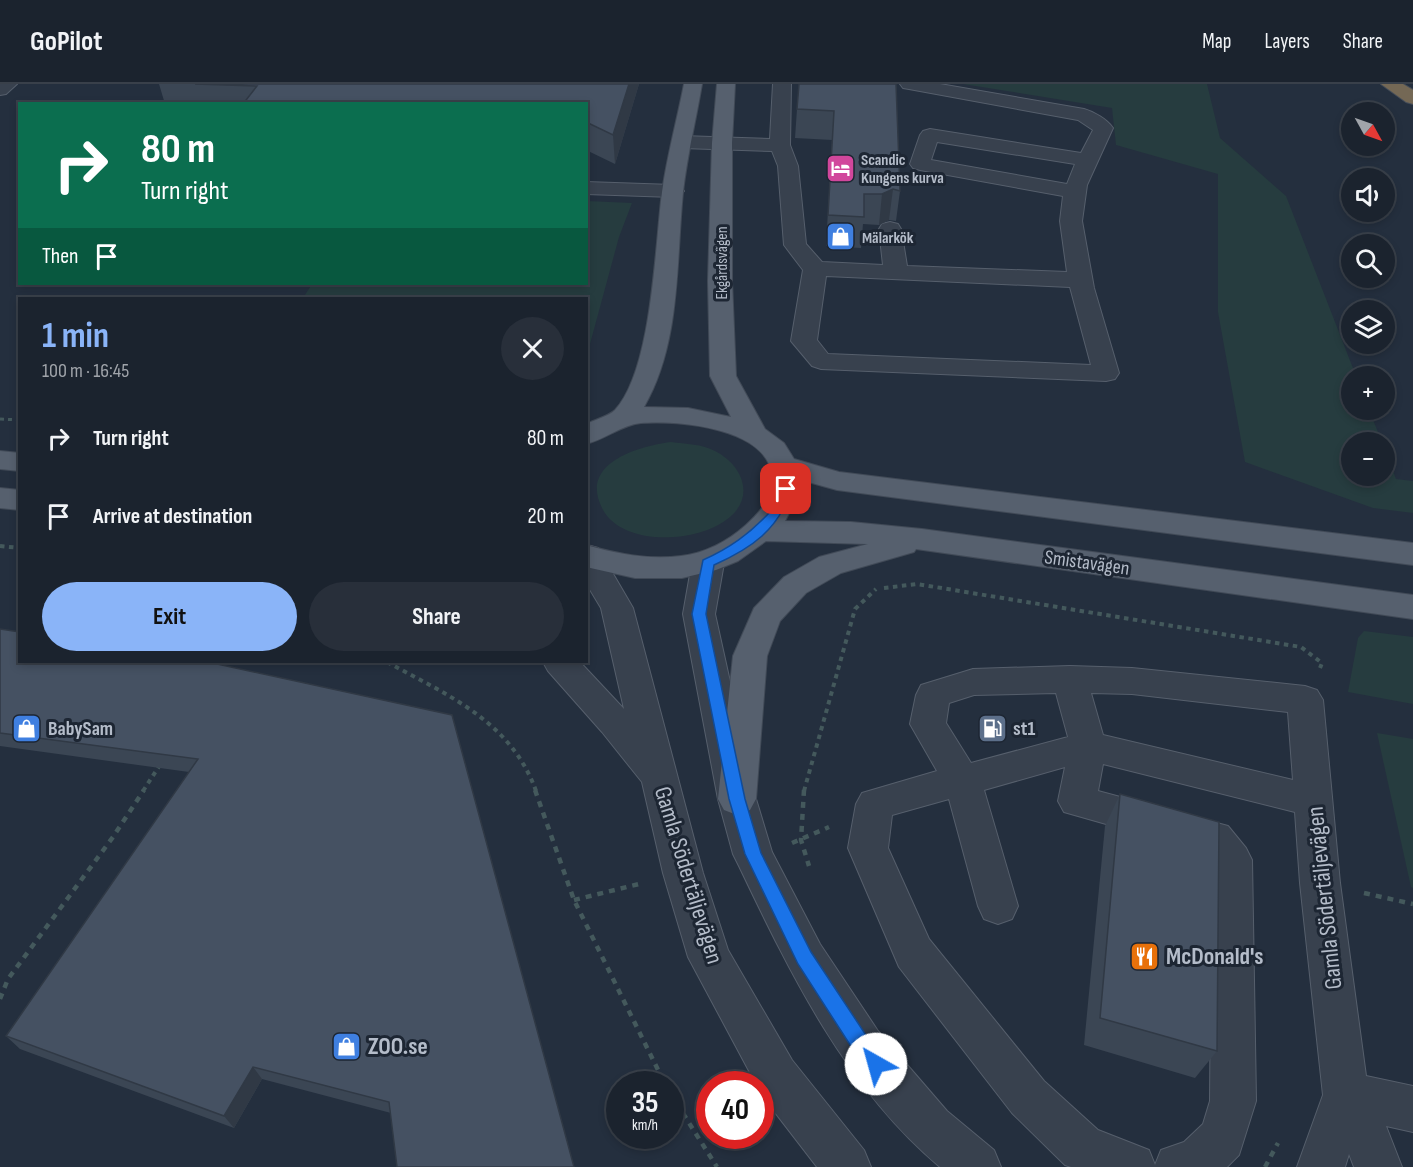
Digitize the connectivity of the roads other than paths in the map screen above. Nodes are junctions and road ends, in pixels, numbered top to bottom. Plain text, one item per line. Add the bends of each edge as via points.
1 (8, 84) edge
2 (693, 84) edge
3 (726, 84) edge
4 (782, 84) edge
5 (909, 84) edge
6 (1390, 84) edge
7 (0, 90) edge
8 (1413, 98) edge
9 (682, 142) junction
10 (722, 143) junction
11 (780, 145) junction
12 (1089, 160) junction
13 (588, 188) edge
14 (673, 191) junction
15 (1075, 192) junction
16 (890, 229) dead end
17 (815, 269) junction
18 (896, 272) junction
19 (1082, 280) junction
20 (624, 418) junction
21 (588, 435) edge
22 (754, 435) junction
23 (0, 460) edge
24 (18, 462) edge
25 (784, 465) junction
26 (0, 498) edge
27 (18, 500) edge
28 (760, 531) junction
29 (922, 539) junction
30 (1413, 554) edge
31 (588, 556) edge
32 (588, 558) edge
33 (708, 563) junction
34 (1413, 607) edge
35 (561, 663) edge
36 (1070, 679) junction
37 (1088, 746) junction
38 (962, 780) junction
39 (660, 781) junction
40 (737, 799) junction
41 (1314, 801) junction
42 (998, 906) dead end
43 (1346, 1095) junction
44 (1413, 1109) edge
45 (847, 1167) edge
46 (977, 1167) edge
47 (1131, 1167) edge
48 (1178, 1167) edge
49 (1321, 1167) edge
50 (1378, 1167) edge

1 - 7 street
2 - 9 main road
3 - 10 main road, Ekgårdsvägen
4 - 11 street
5 - 12 street via 1084,115 1103,128
6 - 8 highway
9 - 10 street
9 - 14 main road
10 - 11 street
10 - 22 main road, Ekgårdsvägen via 723,376
11 - 17 street via 788,166 795,245
12 - 15 street
12 - 15 street via 930,135 920,164
13 - 14 street
14 - 20 main road via 656,339 643,386
15 - 19 street via 1072,235
16 - 18 street
17 - 18 street
17 - 19 street via 804,341 821,361 1106,373
18 - 19 street
20 - 21 main road
20 - 22 main road via 665,414 705,418
22 - 25 main road via 774,449
23 - 24 main road
25 - 28 main road via 786,489 779,510
25 - 30 main road via 837,481
26 - 27 main road
28 - 29 main road, Smistavägen via 851,532
28 - 33 main road via 736,550
29 - 34 main road, Smistavägen
29 - 40 main road via 830,565 795,585 766,616 750,656
31 - 33 main road via 627,567 672,569
32 - 39 street, Gamla Södertäljevägen via 617,608
33 - 40 street via 699,614
35 - 39 street via 615,722
36 - 37 street
36 - 38 street via 973,682 933,695 928,724
36 - 41 street, Gamla Södertäljevägen via 1132,681 1305,700
37 - 38 street
37 - 41 street
37 - 48 street via 1077,801 1214,838 1233,860 1233,1101 1222,1138 1196,1164
38 - 42 street
38 - 47 street via 875,804 868,848 914,953 1028,1097 1082,1148
39 - 45 street, Gamla Södertäljevägen via 709,957 776,1076
40 - 46 street via 753,854 805,958 862,1047 930,1128
41 - 43 street, Gamla Södertäljevägen
43 - 44 street
43 - 49 street, Gamla Södertäljevägen
43 - 50 street, Gamla Södertäljevägen

